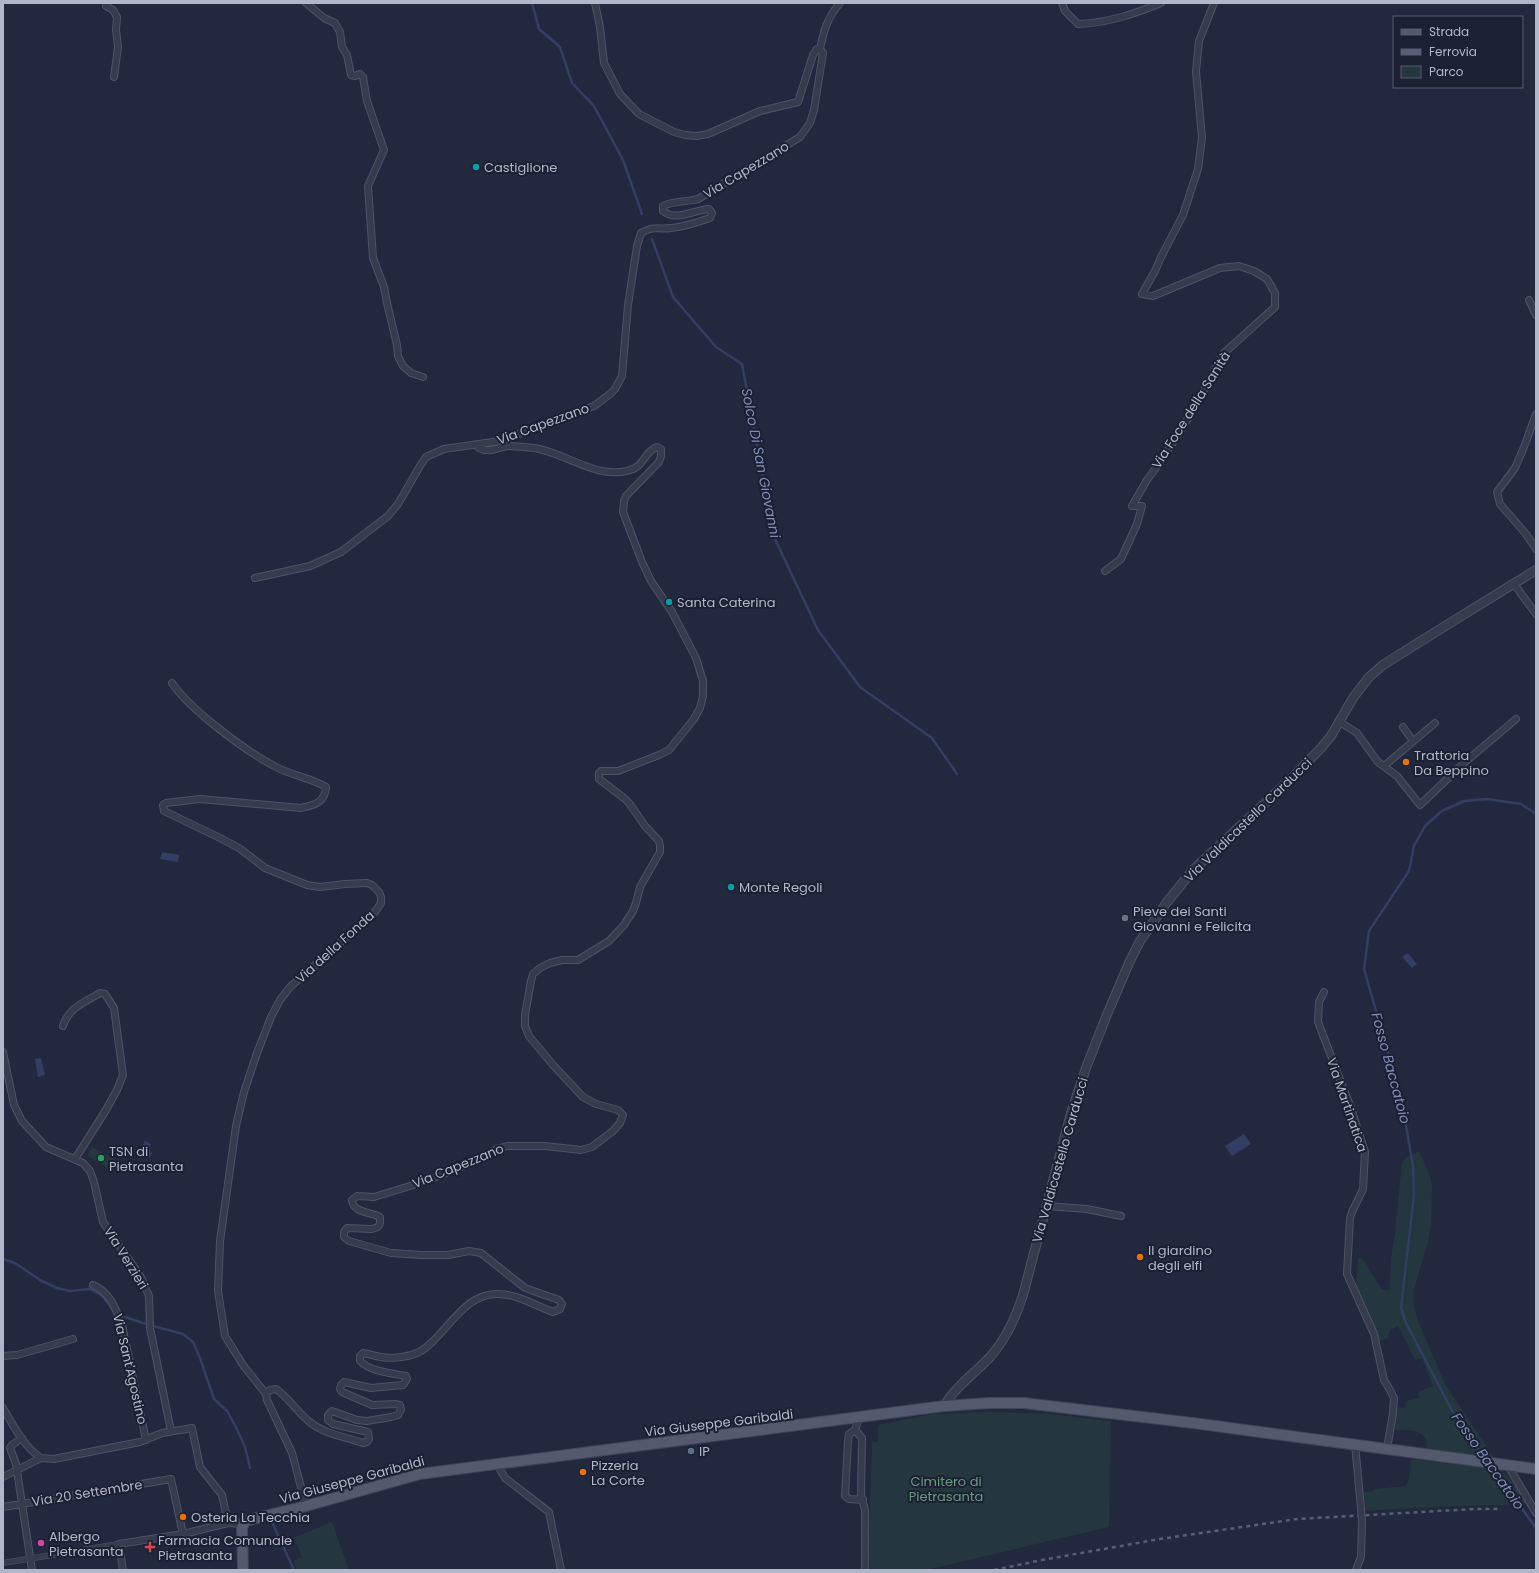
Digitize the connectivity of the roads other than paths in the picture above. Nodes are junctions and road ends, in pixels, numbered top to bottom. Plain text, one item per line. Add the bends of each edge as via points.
1 (106, 3) edge
2 (306, 3) edge
3 (595, 3) edge
4 (840, 3) edge
5 (1062, 3) edge
6 (1161, 3) edge
7 (1214, 3) edge
8 (820, 49) junction
9 (114, 77) dead end
10 (1529, 300) dead end
11 (1536, 315) edge
12 (423, 377) dead end
13 (1536, 414) edge
14 (479, 444) junction
15 (1536, 549) edge
16 (1536, 570) edge
17 (1105, 571) dead end
18 (255, 578) dead end
19 (1514, 584) junction
20 (1536, 614) edge
21 (172, 683) dead end
22 (1516, 719) dead end
23 (1340, 722) junction
24 (1435, 723) dead end
25 (1403, 727) dead end
26 (1413, 741) junction
27 (1384, 766) junction
28 (1324, 992) dead end
29 (63, 1026) dead end
30 (3, 1052) edge
31 (75, 1159) junction
32 (1047, 1206) junction
33 (1121, 1216) dead end
34 (93, 1285) dead end
35 (74, 1339) dead end
36 (3, 1356) edge
37 (266, 1394) junction
38 (944, 1406) junction
39 (3, 1408) edge
40 (858, 1417) junction
41 (856, 1430) junction
42 (171, 1431) junction
43 (22, 1438) junction
44 (146, 1440) junction
45 (1355, 1444) junction
46 (1387, 1449) junction
47 (41, 1458) junction
48 (1502, 1463) junction
49 (497, 1464) junction
50 (1536, 1469) edge
51 (16, 1470) junction
52 (3, 1477) edge
53 (863, 1500) junction
54 (22, 1504) junction
55 (306, 1506) junction
56 (3, 1507) edge
57 (1536, 1513) edge
58 (228, 1523) junction
59 (243, 1524) junction
60 (183, 1534) junction
61 (119, 1544) junction
62 (30, 1558) junction
63 (3, 1563) edge
64 (32, 1570) edge
65 (123, 1570) edge
66 (243, 1570) edge
67 (561, 1570) edge
68 (865, 1570) edge
69 (1356, 1570) edge

1 - 9 street via 117,17 118,47
2 - 12 street via 335,24 340,32 351,75 360,74 362,78 384,150 368,186 373,258 384,287 398,356 403,366 411,373
3 - 8 street via 604,63 620,94 639,114 685,135 708,134 760,110 798,102 813,55
4 - 8 street via 830,14
5 - 6 street via 1065,11 1078,24 1096,24 1121,18
7 - 17 street, Via Foce della Sanità via 1199,41 1196,71 1202,138 1198,169 1183,215 1142,294 1153,296 1220,268 1239,266 1267,279 1275,293 1275,307 1224,353 1194,409 1137,495 1132,506 1142,506 1138,524 1122,559
8 - 14 street, Via Capezzano via 823,60 814,110 810,123 800,137 698,199 668,204 663,210 667,214 677,216 709,209 712,213 710,218 670,228 650,227 641,233 628,305 622,376 610,394 594,406 500,441
10 - 11 street
13 - 15 street via 1515,468 1497,492 1500,504
14 - 18 street via 444,449 426,457 388,516 341,552 310,566
14 - 37 street, Via Capezzano via 482,450 498,450 510,446 539,449 607,472 629,471 641,465 652,449 661,449 658,462 626,496 622,512 651,581 672,612 696,658 703,696 700,708 669,750 634,766 599,773 599,779 624,798 659,841 660,852 640,887 633,911 624,925 608,940 578,960 550,963 534,974 530,981 525,1015 528,1036 583,1097 596,1104 618,1110 622,1115 620,1123 613,1131 592,1147 580,1150 545,1146 507,1146 423,1182 374,1197 357,1196 352,1200 356,1208 380,1217 380,1222 372,1229 347,1228 344,1236 349,1241 391,1253 421,1256 481,1253 525,1288 560,1300 560,1309 553,1312 518,1298 499,1294 489,1295 471,1302 426,1349 418,1353 387,1357 363,1353 360,1360 363,1364 406,1376 407,1379 407,1382 398,1386 371,1388 344,1382 341,1385 342,1392 372,1405 400,1405 398,1415 367,1421 332,1411 328,1415 328,1420 333,1424 368,1432 367,1442 363,1443 319,1428 276,1389
16 - 19 street, Via Valdicastello Carducci
19 - 20 street
19 - 23 street, Via Valdicastello Carducci via 1383,665 1369,677 1353,698
21 - 37 street, Via della Fonda via 202,714 245,748 279,768 318,782 326,787 326,793 322,800 301,808 200,799 166,803 163,806 164,811 239,848 265,868 290,879 320,887 367,883 376,888 381,897 381,903 375,912 290,987 280,1000 257,1053 236,1126 220,1242 218,1291 225,1336
22 - 27 street via 1420,804 1397,776
23 - 27 street via 1357,733 1378,762
23 - 32 street, Via Valdicastello Carducci via 1331,736 1293,777 1193,870 1140,941 1086,1068 1071,1113
24 - 26 street
25 - 26 street
26 - 27 street
28 - 46 street, Via Martinatica via 1319,1002 1318,1022 1365,1152 1363,1189 1350,1218 1347,1274 1374,1334 1384,1380 1394,1398
29 - 31 street via 65,1019 75,1008 103,993 114,1008 123,1075 117,1090
30 - 31 street, Via Verzieri via 14,1105 22,1121 46,1147
31 - 42 street, Via Verzieri via 90,1171 103,1222 141,1277 149,1296 150,1328
32 - 33 street via 1079,1208
32 - 38 street, Via Valdicastello Carducci via 1018,1312 991,1356 952,1394
34 - 44 street, Via Sant'Agostino via 106,1294 116,1308 122,1325
35 - 36 street via 17,1355
37 - 55 street via 292,1453
38 - 40 main road, Via Giuseppe Garibaldi
38 - 45 main road, Via Giuseppe Garibaldi via 1024,1404
39 - 43 street
40 - 41 street
40 - 49 main road, Via Giuseppe Garibaldi
41 - 53 street via 862,1438
41 - 53 street via 850,1434 848,1441 845,1496 849,1499
42 - 44 street, Via Sant'Agostino
42 - 58 street, Via Sant'Agostino via 192,1428 200,1467 222,1495
43 - 47 street
43 - 51 street via 10,1448
44 - 47 street, Via Sant'Agostino via 54,1459
45 - 46 main road, Via Giuseppe Garibaldi
45 - 69 street, bridge via 1362,1523 1361,1557
46 - 48 main road, Via Giuseppe Garibaldi
47 - 51 street, Via Sant'Agostino
48 - 50 main road, Via Giuseppe Garibaldi
48 - 57 street
49 - 55 main road, Via Giuseppe Garibaldi via 420,1474
49 - 67 street via 505,1478 549,1512
51 - 52 street, Via Sant'Agostino
51 - 54 street
53 - 68 street
54 - 56 street, Via 20 Settembre
54 - 60 street, Via 20 Settembre via 171,1479
54 - 62 street
55 - 59 main road, Via Giuseppe Garibaldi via 248,1520
58 - 59 street, Via Giuseppe Garibaldi
58 - 60 street, Via Giuseppe Garibaldi
59 - 66 main road
60 - 61 street, Via Giuseppe Garibaldi
61 - 62 street, Via Giuseppe Garibaldi
61 - 65 street
62 - 63 street, Via Giuseppe Garibaldi
62 - 64 street

